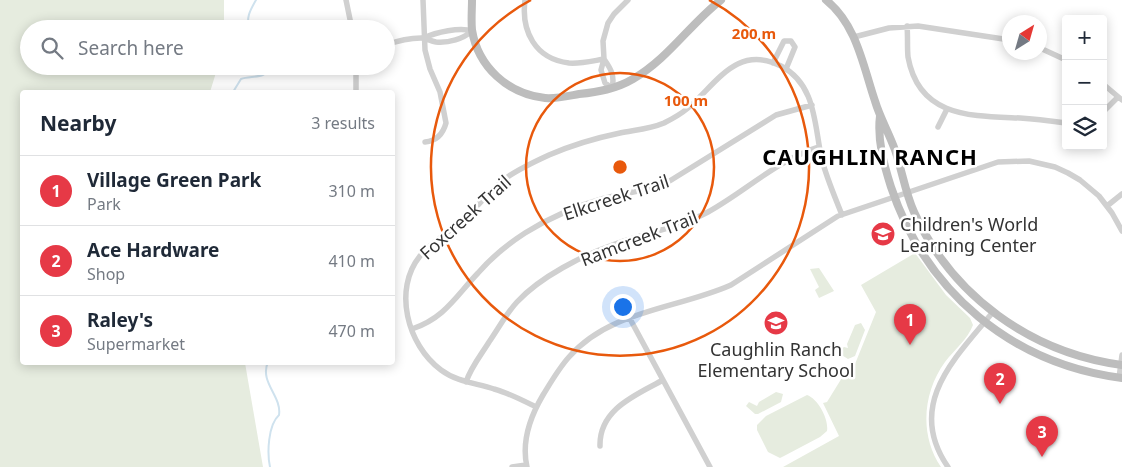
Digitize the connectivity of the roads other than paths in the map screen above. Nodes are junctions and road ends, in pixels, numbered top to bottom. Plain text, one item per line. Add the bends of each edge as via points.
1 (346, 0) edge
2 (423, 0) edge
3 (472, 0) edge
4 (524, 0) edge
5 (628, 0) edge
6 (721, 0) edge
7 (826, 0) edge
8 (350, 20) edge
9 (908, 26) junction
10 (472, 31) junction
11 (854, 37) junction
12 (424, 38) junction
13 (1002, 39) edge
14 (395, 42) edge
15 (1047, 51) edge
16 (1062, 58) edge
17 (604, 60) junction
18 (773, 63) junction
19 (786, 69) junction
20 (356, 75) edge
21 (612, 88) junction
22 (1107, 88) edge
23 (356, 90) edge
24 (1120, 99) edge
25 (812, 105) junction
26 (947, 108) junction
27 (1107, 109) edge
28 (880, 116) junction
29 (1062, 122) edge
30 (938, 127) dead end
31 (425, 142) dead end
32 (819, 147) junction
33 (906, 192) junction
34 (1122, 194) edge
35 (894, 197) junction
36 (1107, 206) junction
37 (842, 215) junction
38 (1122, 231) edge
39 (992, 312) junction
40 (629, 317) junction
41 (984, 322) junction
42 (412, 329) junction
43 (1122, 356) edge
44 (1122, 364) edge
45 (1121, 378) edge
46 (663, 380) junction
47 (466, 382) junction
48 (536, 407) junction
49 (600, 446) dead end
50 (526, 466) edge
51 (512, 467) edge
52 (710, 467) edge
53 (948, 467) edge

1 - 8 street
2 - 12 street
3 - 10 street
4 - 17 street via 525,28 543,52 568,62
5 - 17 street via 608,23 603,42
6 - 21 street via 653,66
7 - 11 street via 843,16
9 - 11 street
9 - 13 street
9 - 26 street via 908,55 917,82 929,96
10 - 12 street via 435,33
10 - 12 street via 464,38 448,41 433,42
10 - 21 street via 487,66 500,80 517,90 555,98
11 - 28 street
12 - 14 street
12 - 31 street via 446,123 439,137
15 - 16 street
17 - 21 street via 601,70 605,83
18 - 19 street, Foxcreek Trail
18 - 19 street via 782,42 789,40 795,47
18 - 42 street, Foxcreek Trail via 752,60 737,64 687,109 662,124 571,147 509,176 416,261 408,277 406,294
19 - 25 street, Foxcreek Trail via 806,90
20 - 23 street
22 - 24 street
24 - 27 street
25 - 32 street, Foxcreek Trail
25 - 42 street, Elkcreek Trail via 789,110 770,119 668,182 586,204 543,222 487,263 443,313
26 - 29 street via 982,117
26 - 30 street
28 - 33 street via 896,153
28 - 35 street via 879,138
32 - 37 street, Foxcreek Trail
32 - 47 street, Ramcreek Trail via 789,159 704,214 596,251 541,283 510,311
33 - 35 street
33 - 36 street via 988,164 1019,161 1042,164 1068,173 1090,188
33 - 39 street via 938,253 966,288
34 - 36 street
35 - 37 street
35 - 41 street via 930,266
36 - 38 street
37 - 40 street via 731,285
39 - 41 street
39 - 44 street via 1053,347 1083,358
40 - 46 street
40 - 48 street via 576,349
41 - 45 street via 1044,357 1076,369
41 - 53 street via 943,375 934,401 935,440
42 - 47 street, Foxcreek Trail via 421,349 432,362
43 - 44 street
44 - 45 street
46 - 49 street via 618,405 603,427
46 - 52 street
47 - 48 street, Foxcreek Trail via 505,392
48 - 50 street via 526,437
50 - 51 street

